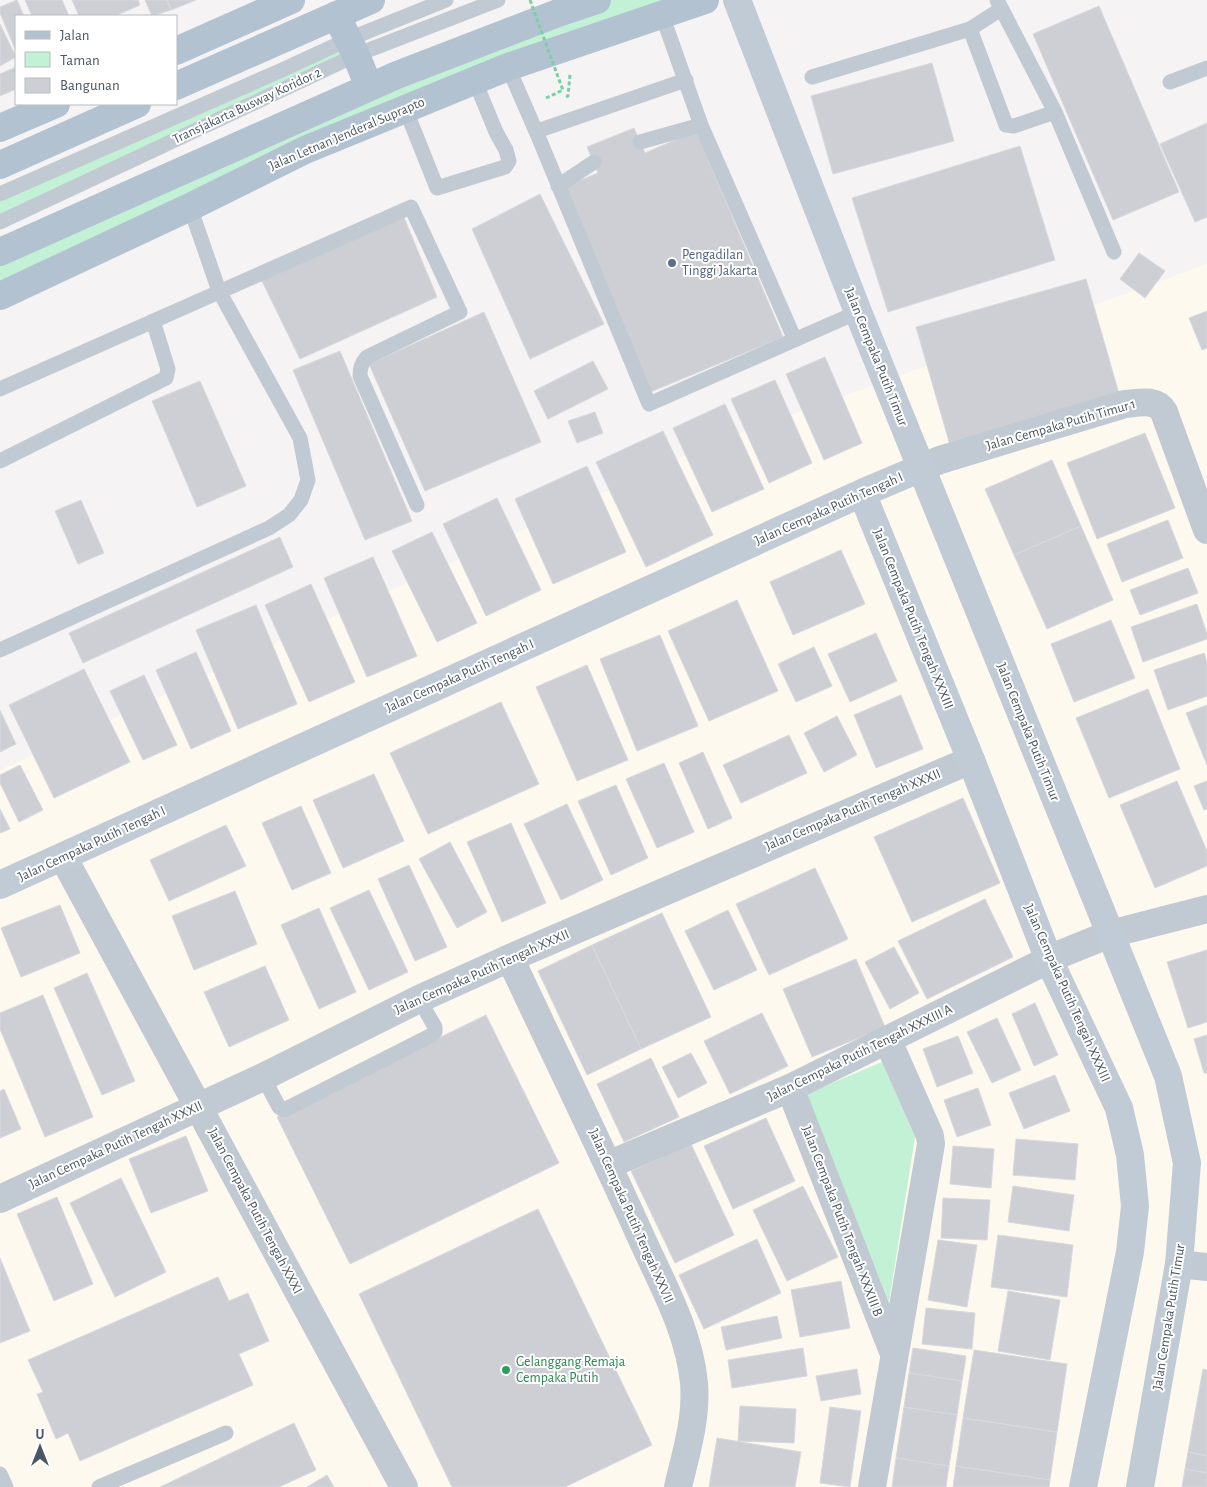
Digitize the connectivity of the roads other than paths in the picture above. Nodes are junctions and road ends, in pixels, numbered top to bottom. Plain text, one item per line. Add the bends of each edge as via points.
1 (292, 0) edge
2 (371, 0) edge
3 (446, 0) edge
4 (498, 0) edge
5 (597, 0) edge
6 (705, 0) edge
7 (737, 0) edge
8 (999, 5) edge
9 (336, 14) junction
10 (662, 14) junction
11 (970, 30) junction
12 (352, 47) junction
13 (178, 50) edge
14 (508, 67) junction
15 (1207, 68) edge
16 (812, 77) dead end
17 (686, 80) junction
18 (475, 81) junction
19 (1170, 82) dead end
20 (178, 85) edge
21 (370, 88) junction
22 (54, 105) edge
23 (135, 105) edge
24 (405, 108) junction
25 (1055, 112) junction
26 (701, 125) junction
27 (0, 128) edge
28 (538, 136) junction
29 (640, 142) dead end
30 (594, 162) dead end
31 (0, 165) edge
32 (558, 186) junction
33 (0, 194) edge
34 (190, 207) junction
35 (0, 222) edge
36 (0, 252) edge
37 (1114, 252) dead end
38 (219, 291) junction
39 (0, 296) edge
40 (850, 315) junction
41 (153, 321) junction
42 (795, 340) junction
43 (0, 389) edge
44 (0, 461) edge
45 (893, 480) junction
46 (417, 505) dead end
47 (1207, 530) edge
48 (0, 650) edge
49 (971, 760) junction
50 (63, 857) junction
51 (0, 885) edge
52 (1207, 909) edge
53 (1103, 937) junction
54 (1056, 957) junction
55 (510, 958) junction
56 (419, 999) junction
57 (888, 1041) junction
58 (263, 1076) junction
59 (790, 1088) junction
60 (199, 1107) junction
61 (608, 1165) junction
62 (0, 1199) edge
63 (1179, 1264) junction
64 (1207, 1267) edge
65 (894, 1355) junction
66 (226, 1433) dead end
67 (0, 1474) edge
68 (6, 1487) edge
69 (99, 1487) edge
70 (404, 1487) edge
71 (678, 1487) edge
72 (872, 1487) edge
73 (1083, 1487) edge
74 (1140, 1487) edge

1 - 13 main road
2 - 9 main road
3 - 12 lane, Transjakarta Busway Koridor 2
4 - 12 lane, Transjakarta Busway Koridor 2
5 - 21 main road
6 - 10 main road, Jalan Letnan Jenderal Suprapto
7 - 40 street, Jalan Cempaka Putih Timur
8 - 11 lane
8 - 25 lane
9 - 12 main road
9 - 20 main road
10 - 14 main road, Jalan Letnan Jenderal Suprapto
10 - 17 lane
11 - 16 lane
11 - 25 lane via 1006,125 1014,126
12 - 21 main road
12 - 33 lane, Transjakarta Busway Koridor 2 via 282,70
12 - 35 lane, Transjakarta Busway Koridor 2
14 - 18 main road, Jalan Letnan Jenderal Suprapto
14 - 28 lane
15 - 19 lane
17 - 26 lane
17 - 28 lane via 540,130
18 - 24 main road, Jalan Letnan Jenderal Suprapto
18 - 24 lane via 506,150 509,161 506,167 437,188
21 - 36 main road
22 - 27 main road
23 - 31 main road
24 - 34 main road, Jalan Letnan Jenderal Suprapto via 305,150
25 - 37 lane
26 - 29 lane
26 - 42 lane
28 - 32 lane
30 - 32 lane
32 - 42 lane via 649,404
34 - 38 lane
34 - 39 main road, Jalan Letnan Jenderal Suprapto
38 - 41 lane
38 - 46 lane via 411,207 460,312 367,357 362,363 360,376
38 - 48 lane via 300,438 308,480 301,500 289,514 269,528
40 - 42 lane
40 - 45 street, Jalan Cempaka Putih Timur
41 - 43 lane
41 - 44 lane via 168,369 166,378
45 - 47 street, Jalan Cempaka Putih Timur 1 via 940,460 1125,404 1153,403 1164,412
45 - 49 street, Jalan Cempaka Putih Tengah XXXIII
45 - 50 street, Jalan Cempaka Putih Tengah I
45 - 53 street, Jalan Cempaka Putih Timur
49 - 54 street, Jalan Cempaka Putih Tengah XXXIII
49 - 55 street, Jalan Cempaka Putih Tengah XXXII
50 - 51 street, Jalan Cempaka Putih Tengah I
50 - 60 street, Jalan Cempaka Putih Tengah XXXI
52 - 53 street, Jalan Cempaka Putih Tengah XXXIII A
53 - 54 street, Jalan Cempaka Putih Tengah XXXIII A
53 - 63 street, Jalan Cempaka Putih Timur via 1168,1076 1187,1164
54 - 57 street, Jalan Cempaka Putih Tengah XXXIII A
54 - 73 street, Jalan Cempaka Putih Tengah XXXIII via 1119,1108 1130,1155 1134,1206 1130,1252
55 - 56 street, Jalan Cempaka Putih Tengah XXXII
55 - 61 street, Jalan Cempaka Putih Tengah XXVII
56 - 58 street, Jalan Cempaka Putih Tengah XXXII
56 - 58 lane via 435,1027 432,1035 286,1109 279,1107
57 - 59 street, Jalan Cempaka Putih Tengah XXXIII A
57 - 65 street, Jalan Cempaka Putih Tengah XXXIII B via 931,1144
58 - 60 street, Jalan Cempaka Putih Tengah XXXII
59 - 61 street, Jalan Cempaka Putih Tengah XXXIII A
59 - 65 street, Jalan Cempaka Putih Tengah XXXIII B
60 - 62 street, Jalan Cempaka Putih Tengah XXXII
60 - 70 street, Jalan Cempaka Putih Tengah XXXI
61 - 71 street, Jalan Cempaka Putih Tengah XXVII via 678,1320 688,1351 694,1384 692,1426
63 - 64 street
63 - 74 street, Jalan Cempaka Putih Timur
65 - 72 street, Jalan Cempaka Putih Tengah XXXIII B
66 - 69 lane
67 - 68 lane

